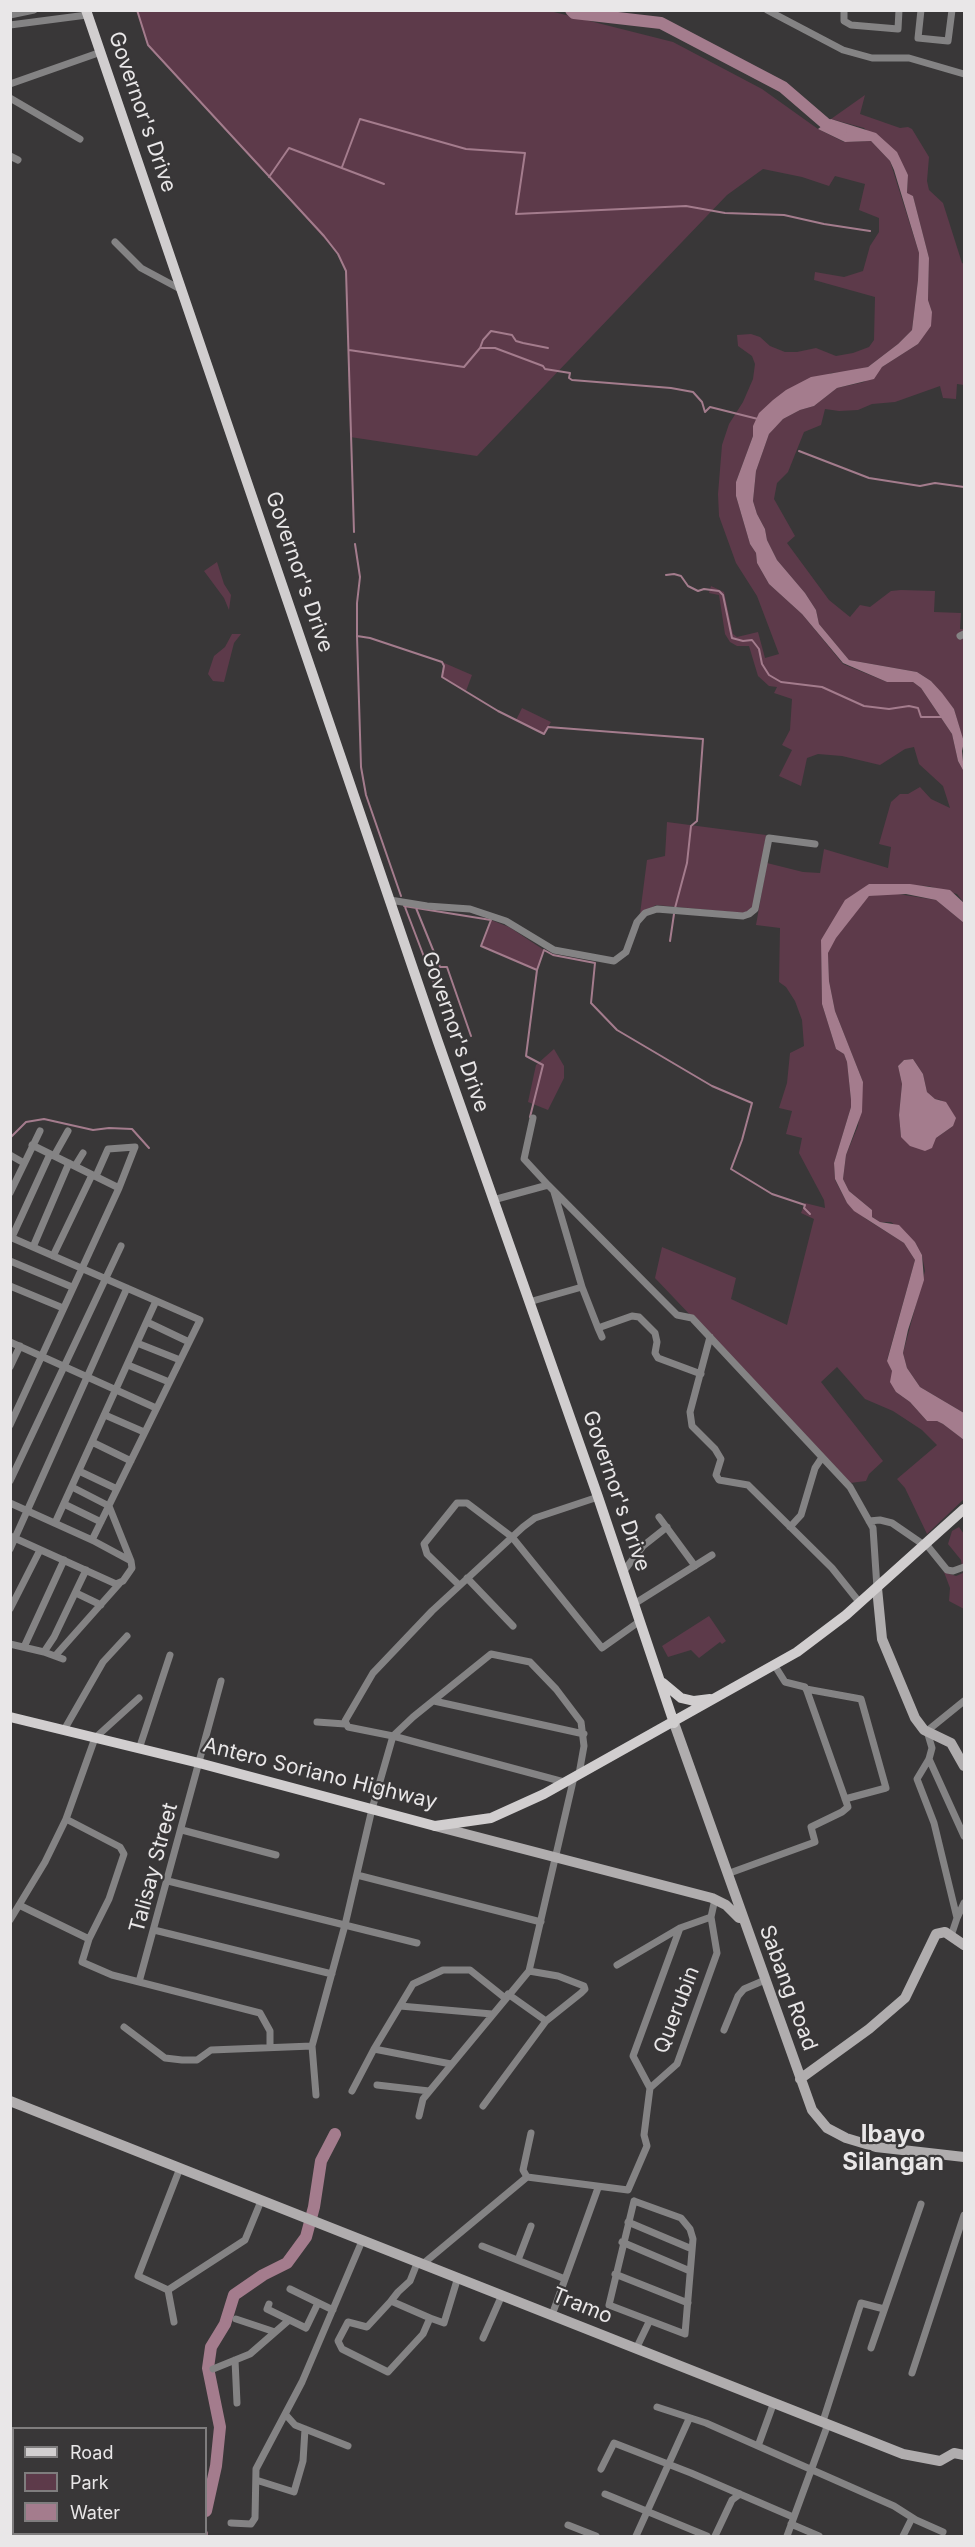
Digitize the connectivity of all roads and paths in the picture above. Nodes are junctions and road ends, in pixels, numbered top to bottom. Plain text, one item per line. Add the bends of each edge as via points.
1 (34, 10) edge
2 (46, 10) edge
3 (767, 10) edge
4 (844, 10) edge
5 (899, 10) edge
6 (921, 10) edge
7 (952, 10) edge
8 (86, 13) edge
9 (10, 15) edge
10 (48, 20) junction
11 (10, 25) edge
12 (101, 51) junction
13 (964, 74) edge
14 (10, 84) edge
15 (10, 98) edge
16 (80, 139) dead end
17 (115, 242) dead end
18 (182, 290) junction
19 (815, 844) dead end
20 (390, 900) junction
21 (533, 1118) dead end
22 (40, 1131) dead end
23 (68, 1131) dead end
24 (32, 1145) junction
25 (83, 1153) dead end
26 (10, 1155) edge
27 (52, 1155) junction
28 (24, 1163) junction
29 (72, 1165) junction
30 (94, 1175) junction
31 (13, 1182) edge
32 (119, 1188) junction
33 (550, 1188) junction
34 (10, 1193) edge
35 (493, 1200) junction
36 (11, 1237) edge
37 (33, 1246) junction
38 (121, 1246) dead end
39 (53, 1256) junction
40 (10, 1261) edge
41 (81, 1268) junction
42 (105, 1278) junction
43 (10, 1286) edge
44 (72, 1287) junction
45 (582, 1287) junction
46 (127, 1288) junction
47 (156, 1301) junction
48 (529, 1302) junction
49 (63, 1308) junction
50 (147, 1322) junction
51 (598, 1328) junction
52 (602, 1337) dead end
53 (710, 1337) junction
54 (10, 1342) edge
55 (189, 1342) junction
56 (137, 1343) junction
57 (20, 1346) junction
58 (42, 1356) junction
59 (180, 1360) junction
60 (128, 1365) junction
61 (65, 1366) junction
62 (10, 1367) edge
63 (701, 1374) junction
64 (88, 1376) junction
65 (169, 1382) junction
66 (117, 1390) junction
67 (156, 1408) junction
68 (105, 1415) junction
69 (10, 1425) edge
70 (144, 1432) junction
71 (92, 1442) junction
72 (821, 1459) junction
73 (130, 1461) junction
74 (79, 1472) junction
75 (10, 1481) edge
76 (72, 1487) junction
77 (117, 1489) junction
78 (598, 1497) junction
79 (10, 1503) edge
80 (64, 1504) junction
81 (109, 1506) junction
82 (964, 1509) edge
83 (29, 1512) junction
84 (659, 1517) dead end
85 (869, 1521) junction
86 (101, 1522) junction
87 (55, 1523) junction
88 (667, 1527) junction
89 (790, 1527) junction
90 (512, 1537) junction
91 (13, 1538) edge
92 (92, 1540) junction
93 (925, 1544) junction
94 (10, 1549) edge
95 (40, 1550) junction
96 (712, 1555) dead end
97 (63, 1560) junction
98 (130, 1561) junction
99 (694, 1566) junction
100 (964, 1567) edge
101 (86, 1570) junction
102 (623, 1572) junction
103 (467, 1578) junction
104 (119, 1584) junction
105 (459, 1585) junction
106 (877, 1588) junction
107 (76, 1593) junction
108 (860, 1603) junction
109 (634, 1604) junction
110 (101, 1605) junction
111 (10, 1609) edge
112 (640, 1621) junction
113 (513, 1626) dead end
114 (127, 1636) dead end
115 (10, 1644) edge
116 (24, 1647) junction
117 (44, 1652) junction
118 (170, 1655) dead end
119 (55, 1656) junction
120 (63, 1659) dead end
121 (775, 1666) junction
122 (660, 1679) junction
123 (221, 1682) dead end
124 (806, 1689) junction
125 (719, 1697) junction
126 (139, 1698) dead end
127 (434, 1701) junction
128 (964, 1701) edge
129 (10, 1717) edge
130 (317, 1722) dead end
131 (674, 1723) junction
132 (345, 1724) junction
133 (64, 1730) junction
134 (927, 1731) junction
135 (584, 1734) junction
136 (393, 1736) junction
137 (95, 1738) junction
138 (139, 1749) junction
139 (929, 1759) junction
140 (199, 1763) junction
141 (964, 1766) edge
142 (572, 1778) junction
143 (845, 1799) junction
144 (372, 1809) junction
145 (66, 1819) junction
146 (435, 1826) junction
147 (182, 1830) junction
148 (964, 1836) edge
149 (276, 1855) dead end
150 (556, 1857) junction
151 (727, 1874) junction
152 (357, 1875) junction
153 (168, 1881) junction
154 (715, 1899) junction
155 (964, 1903) edge
156 (19, 1905) junction
157 (711, 1917) junction
158 (957, 1918) junction
159 (10, 1920) edge
160 (541, 1922) junction
161 (345, 1925) junction
162 (680, 1928) junction
163 (746, 1928) junction
164 (154, 1930) junction
165 (951, 1936) junction
166 (89, 1939) junction
167 (417, 1942) dead end
168 (964, 1946) edge
169 (617, 1965) dead end
170 (529, 1971) junction
171 (332, 1974) junction
172 (765, 1980) junction
173 (139, 1982) junction
174 (507, 1996) junction
175 (400, 2006) junction
176 (492, 2014) junction
177 (546, 2021) junction
178 (124, 2027) dead end
179 (724, 2030) dead end
180 (312, 2046) junction
181 (270, 2047) junction
182 (374, 2049) junction
183 (451, 2064) junction
184 (800, 2079) junction
185 (376, 2085) dead end
186 (650, 2088) junction
187 (352, 2091) dead end
188 (429, 2091) junction
189 (316, 2095) dead end
190 (10, 2102) edge
191 (483, 2106) dead end
192 (419, 2116) dead end
193 (531, 2133) dead end
194 (964, 2157) edge
195 (180, 2168) junction
196 (527, 2177) junction
197 (598, 2188) junction
198 (628, 2190) junction
199 (261, 2201) junction
200 (634, 2201) junction
201 (921, 2204) dead end
202 (964, 2215) edge
203 (628, 2222) junction
204 (531, 2226) dead end
205 (362, 2241) junction
206 (622, 2242) junction
207 (482, 2246) dead end
208 (692, 2249) junction
209 (518, 2260) junction
210 (421, 2262) junction
211 (690, 2271) junction
212 (615, 2274) junction
213 (458, 2277) junction
214 (565, 2279) junction
215 (290, 2289) dead end
216 (168, 2290) junction
217 (502, 2295) junction
218 (391, 2301) junction
219 (318, 2302) junction
220 (688, 2303) junction
221 (269, 2304) dead end
222 (884, 2309) junction
223 (333, 2310) junction
224 (552, 2315) junction
225 (430, 2318) junction
226 (236, 2319) dead end
227 (289, 2320) junction
228 (174, 2322) dead end
229 (649, 2322) junction
230 (275, 2332) junction
231 (483, 2338) dead end
232 (871, 2348) dead end
233 (636, 2349) junction
234 (235, 2360) junction
235 (213, 2369) dead end
236 (912, 2373) dead end
237 (774, 2402) junction
238 (237, 2403) dead end
239 (657, 2407) dead end
240 (286, 2415) junction
241 (689, 2419) junction
242 (826, 2422) junction
243 (305, 2428) junction
244 (348, 2446) dead end
245 (758, 2446) junction
246 (964, 2455) edge
247 (668, 2465) junction
248 (601, 2469) dead end
249 (811, 2470) junction
250 (256, 2480) junction
251 (605, 2494) dead end
252 (740, 2494) junction
253 (648, 2512) junction
254 (912, 2518) junction
255 (792, 2521) junction
256 (231, 2523) dead end
257 (568, 2525) dead end
258 (943, 2532) dead end
259 (596, 2536) edge
260 (636, 2536) edge
261 (707, 2536) edge
262 (715, 2536) edge
263 (787, 2536) edge
264 (819, 2536) edge
265 (903, 2536) edge

1 - 9 street
2 - 10 street
3 - 13 street via 843,50 872,58 909,58
4 - 5 street via 844,21 850,25 898,29
6 - 7 street via 918,38 948,41
8 - 10 street
8 - 12 main road, Governor's Drive
10 - 11 street
12 - 14 street
12 - 18 main road, Governor's Drive
15 - 16 street
17 - 18 street via 141,267
18 - 20 main road, Governor's Drive
19 - 20 street via 769,838 755,909 749,914 657,909 645,913 637,922 626,952 614,961 554,950 506,921 470,909
20 - 35 main road, Governor's Drive
21 - 33 street via 524,1159
22 - 24 street
23 - 27 street
24 - 27 street
24 - 28 street
25 - 29 street
26 - 28 street
27 - 29 street
27 - 36 street
28 - 31 street
29 - 30 street
29 - 37 street
30 - 32 street
30 - 32 street via 108,1149 135,1147
30 - 39 street
31 - 34 street
32 - 41 street
33 - 35 street
33 - 45 street
33 - 53 street via 677,1315 692,1318
35 - 48 main road, Governor's Drive
36 - 37 street
37 - 39 street
38 - 42 street
39 - 41 street
40 - 44 street
41 - 42 street
41 - 44 street
42 - 46 street
42 - 61 street
43 - 49 street
44 - 49 street
45 - 48 street
45 - 51 street
46 - 47 street
46 - 64 street
47 - 50 street
47 - 55 street via 200,1320
48 - 78 main road, Governor's Drive
49 - 58 street
50 - 55 street
50 - 56 street
51 - 52 street
51 - 63 street via 639,1317 655,1333 654,1353 658,1358
53 - 63 street
53 - 72 street
54 - 57 street
55 - 59 street
56 - 59 street
56 - 60 street
57 - 58 street
57 - 62 street
58 - 61 street
58 - 69 street
59 - 65 street
60 - 65 street
60 - 66 street
61 - 64 street
61 - 75 street
63 - 89 street via 691,1421 721,1459 716,1475 719,1480 748,1485
64 - 66 street
64 - 83 street
65 - 67 street
66 - 67 street
66 - 68 street
67 - 70 street
68 - 70 street
68 - 71 street
70 - 73 street
71 - 73 street
71 - 74 street
72 - 85 street via 850,1487
72 - 89 street via 801,1515
73 - 77 street
74 - 76 street
74 - 77 street
76 - 80 street
76 - 81 street
77 - 81 street
78 - 90 street via 535,1518
78 - 102 main road, Governor's Drive
79 - 83 street
80 - 86 street
80 - 87 street
81 - 86 street
81 - 98 street
82 - 93 main road
83 - 87 street
83 - 91 street
84 - 88 street
85 - 93 street via 892,1522
85 - 106 street via 873,1528
86 - 92 street
87 - 92 street
88 - 99 street
88 - 102 street via 643,1546
89 - 108 street via 832,1568
90 - 103 street
90 - 105 street via 467,1503 457,1503 424,1544 427,1554
90 - 112 street via 602,1648
91 - 94 street
91 - 95 street
92 - 98 street
93 - 100 street via 947,1570
93 - 106 main road
95 - 97 street
95 - 111 street
96 - 99 street
97 - 101 street
97 - 116 street
98 - 104 street via 132,1568
99 - 109 street
101 - 104 street
101 - 107 street
102 - 109 main road, Governor's Drive
103 - 105 street
103 - 113 street
104 - 110 street
105 - 132 street via 373,1673
106 - 108 main road
106 - 134 street via 882,1639 915,1718
107 - 110 street
107 - 117 street
108 - 121 main road via 820,1637
109 - 112 main road, Governor's Drive
110 - 119 street
112 - 122 main road, Governor's Drive
114 - 133 street via 103,1662
115 - 116 street
116 - 117 street
117 - 119 street
118 - 138 street
119 - 120 street
121 - 124 street via 785,1682
121 - 125 main road
122 - 125 main road via 674,1694 688,1700
122 - 131 main road, Governor's Drive
123 - 140 street, Talisay Street
124 - 143 street
124 - 143 street via 861,1700 886,1788
125 - 131 main road
126 - 137 street
127 - 135 street
127 - 135 street via 491,1654 530,1662 581,1722
127 - 136 street
128 - 134 street
129 - 133 main road, Antero Soriano Highway
130 - 132 street
131 - 142 main road, Antero Soriano Highway
131 - 151 street, Sabang Road
132 - 136 street
133 - 137 main road, Antero Soriano Highway
134 - 139 street via 932,1748
134 - 141 street via 951,1743
135 - 142 street
136 - 142 street
136 - 144 street
137 - 138 main road, Antero Soriano Highway
137 - 145 street
138 - 140 main road, Antero Soriano Highway
139 - 148 street
139 - 158 street via 917,1779 934,1823
140 - 144 main road, Antero Soriano Highway
140 - 147 street, Talisay Street
142 - 146 main road, Antero Soriano Highway via 490,1818
142 - 150 street
143 - 151 street via 846,1810 811,1827 815,1842
144 - 146 main road, Antero Soriano Highway
144 - 152 street
145 - 156 street
145 - 166 street via 120,1847 124,1854 109,1899
146 - 150 street
147 - 149 street
147 - 153 street, Talisay Street
150 - 154 street
150 - 160 street
151 - 163 street, Sabang Road
152 - 160 street
152 - 161 street
153 - 161 street
153 - 164 street, Talisay Street
154 - 157 street
154 - 163 street via 733,1911
155 - 158 street
156 - 159 street
156 - 166 street
157 - 162 street
157 - 186 street, Querubin via 717,1953 677,2064
158 - 165 street
160 - 170 street
161 - 167 street
161 - 171 street
162 - 169 street
162 - 186 street via 633,2056
163 - 172 street, Sabang Road
164 - 171 street
164 - 173 street, Talisay Street
165 - 168 street
165 - 184 street via 945,1932 936,1934 912,1988 895,2008
166 - 173 street via 82,1956 84,1964
170 - 174 street
170 - 177 street via 581,1983 585,1989
171 - 180 street
172 - 179 street via 738,1996
172 - 184 street, Sabang Road
173 - 181 street via 261,2013 270,2031
174 - 175 street via 470,1970 443,1970 413,1984
174 - 176 street
174 - 177 street
175 - 176 street
175 - 182 street
176 - 183 street
177 - 191 street
178 - 181 street via 165,2058 196,2060 211,2050
180 - 181 street
180 - 189 street
182 - 183 street
182 - 187 street
183 - 188 street
184 - 194 street, Sabang Road via 812,2110 827,2128 846,2138 876,2147
185 - 188 street
186 - 198 street via 644,2134 647,2146
188 - 192 street
190 - 195 street, Tramo
193 - 196 street via 524,2170
195 - 199 street, Tramo
195 - 216 street via 138,2276
196 - 197 street
196 - 210 street
197 - 198 street
197 - 214 street
198 - 200 street
199 - 205 street, Tramo
199 - 216 street via 245,2240
200 - 203 street
200 - 208 street via 681,2218 690,2229
201 - 222 street
202 - 236 street
203 - 206 street
203 - 208 street
204 - 209 street
205 - 210 street, Tramo
205 - 223 street
206 - 211 street
206 - 212 street
207 - 209 street
208 - 211 street
209 - 214 street
210 - 213 street, Tramo
210 - 218 street
211 - 220 street
212 - 220 street
212 - 229 street via 609,2305
213 - 217 street, Tramo
213 - 225 street via 444,2323
214 - 224 street
215 - 219 street
216 - 228 street
217 - 224 street, Tramo
217 - 231 street
218 - 225 street
218 - 225 street via 367,2327 346,2323 338,2341 340,2347 388,2372 423,2334
219 - 223 street
219 - 227 street via 306,2328
220 - 229 street via 685,2334
221 - 227 street via 267,2309
222 - 232 street
222 - 242 street via 861,2303
223 - 240 street
224 - 233 street, Tramo
226 - 230 street
227 - 230 street
229 - 233 street
230 - 234 street via 250,2354
233 - 237 street, Tramo
234 - 235 street
234 - 238 street
237 - 242 street, Tramo
237 - 245 street
239 - 241 street
240 - 243 street via 295,2425
240 - 250 street via 256,2469
241 - 245 street
241 - 247 street
242 - 246 street, Tramo via 914,2457 940,2461 954,2453
242 - 249 street
243 - 244 street
243 - 250 street via 303,2461 294,2493
245 - 249 street
247 - 248 street via 614,2444
247 - 252 street
247 - 253 street
249 - 254 street via 894,2506
249 - 255 street
250 - 256 street via 255,2518 251,2524
251 - 253 street
252 - 255 street
252 - 262 street via 732,2500
253 - 260 street
253 - 261 street
254 - 258 street
254 - 265 street
255 - 263 street
255 - 264 street
257 - 259 street

